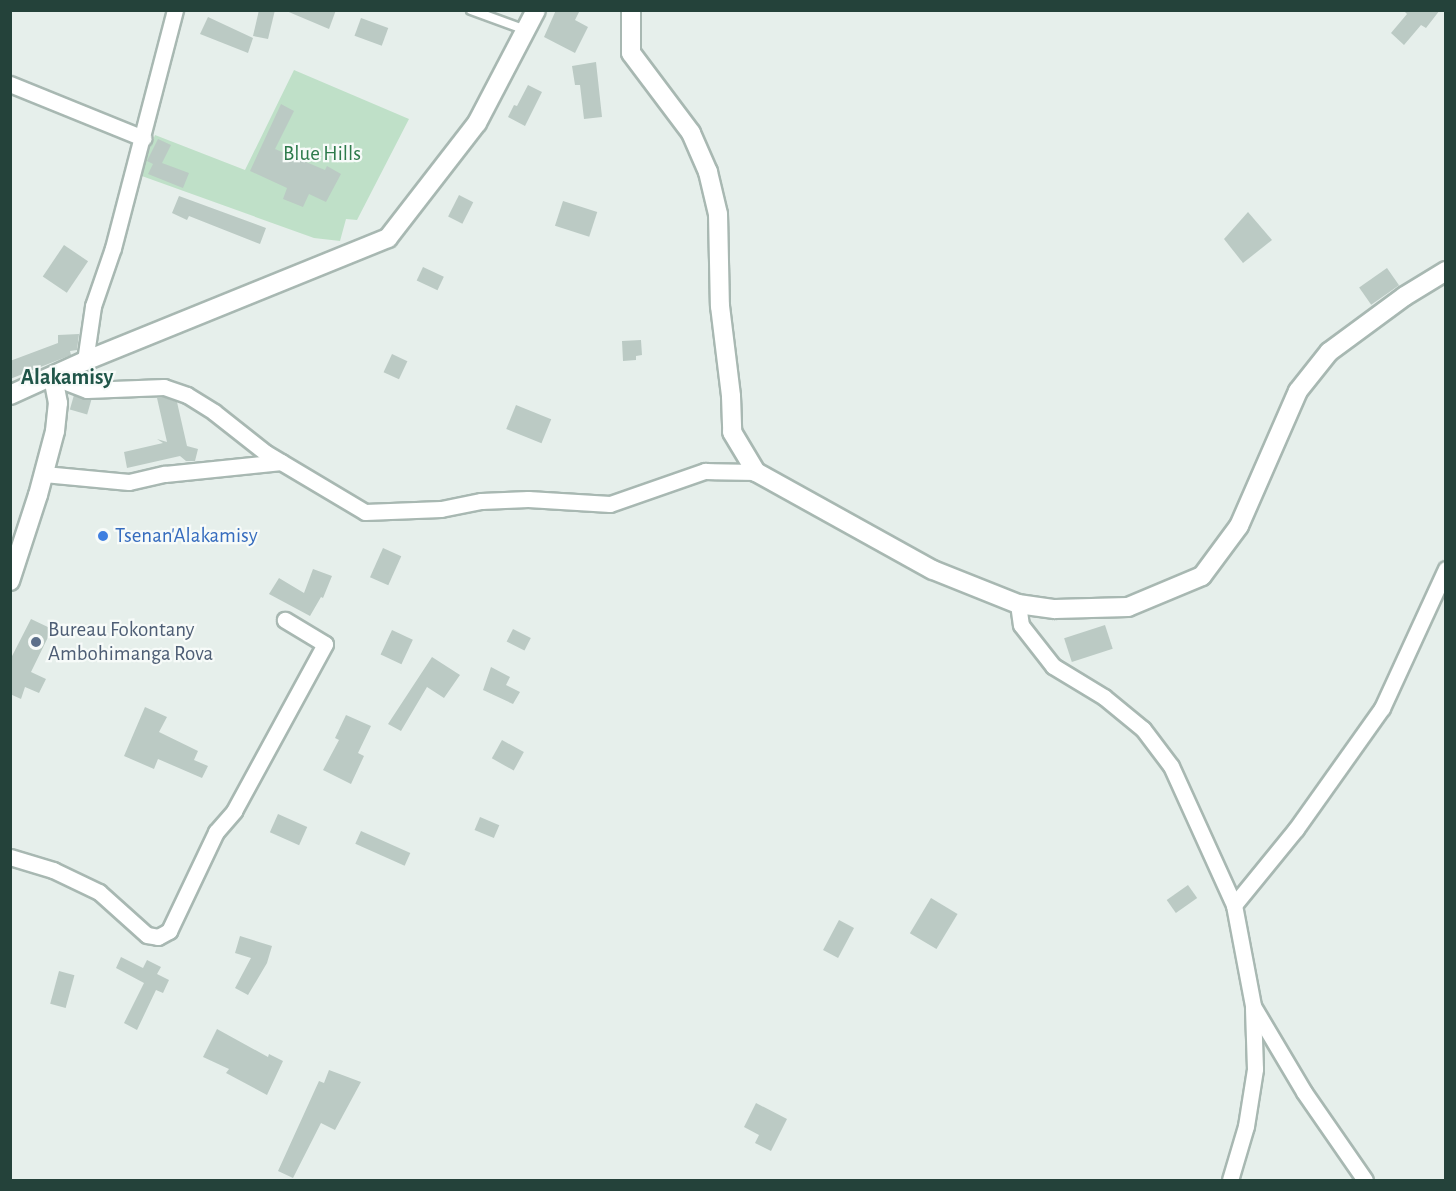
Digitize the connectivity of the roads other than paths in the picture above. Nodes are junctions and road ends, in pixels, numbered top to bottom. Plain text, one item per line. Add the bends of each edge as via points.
1 (175, 10) edge
2 (471, 10) edge
3 (536, 10) edge
4 (631, 10) edge
5 (526, 30) junction
6 (10, 84) edge
7 (143, 138) junction
8 (1446, 272) edge
9 (85, 362) junction
10 (53, 377) junction
11 (10, 395) edge
12 (281, 462) junction
13 (756, 472) junction
14 (44, 474) junction
15 (1446, 569) edge
16 (10, 581) edge
17 (1018, 604) junction
18 (285, 620) dead end
19 (10, 857) edge
20 (1234, 905) junction
21 (1253, 1006) junction
22 (1230, 1180) edge
23 (1365, 1180) edge

1 - 7 street
2 - 5 lane
3 - 5 street
4 - 13 street via 631,53 691,133 708,172 718,214 720,306 732,432
5 - 9 street via 477,123 388,238
6 - 7 street
7 - 9 street via 93,306
8 - 17 street via 1405,296 1329,352 1298,391 1239,526 1202,576 1128,607 1055,609
9 - 10 street
10 - 11 street
10 - 12 street via 87,390 164,387 187,395
10 - 14 street via 58,402
12 - 13 street via 365,512 441,509 480,501 528,499 610,504 705,471
12 - 14 street via 165,474 129,482
13 - 17 street via 933,570
14 - 16 street
15 - 20 street via 1382,708 1296,829
17 - 20 street via 1021,625 1053,666 1104,697 1143,729 1171,766
18 - 19 street via 325,644 234,812 216,832 169,931 158,937 147,935 99,892 52,870
20 - 21 street
21 - 22 street via 1256,1069 1246,1126
21 - 23 street via 1304,1092

